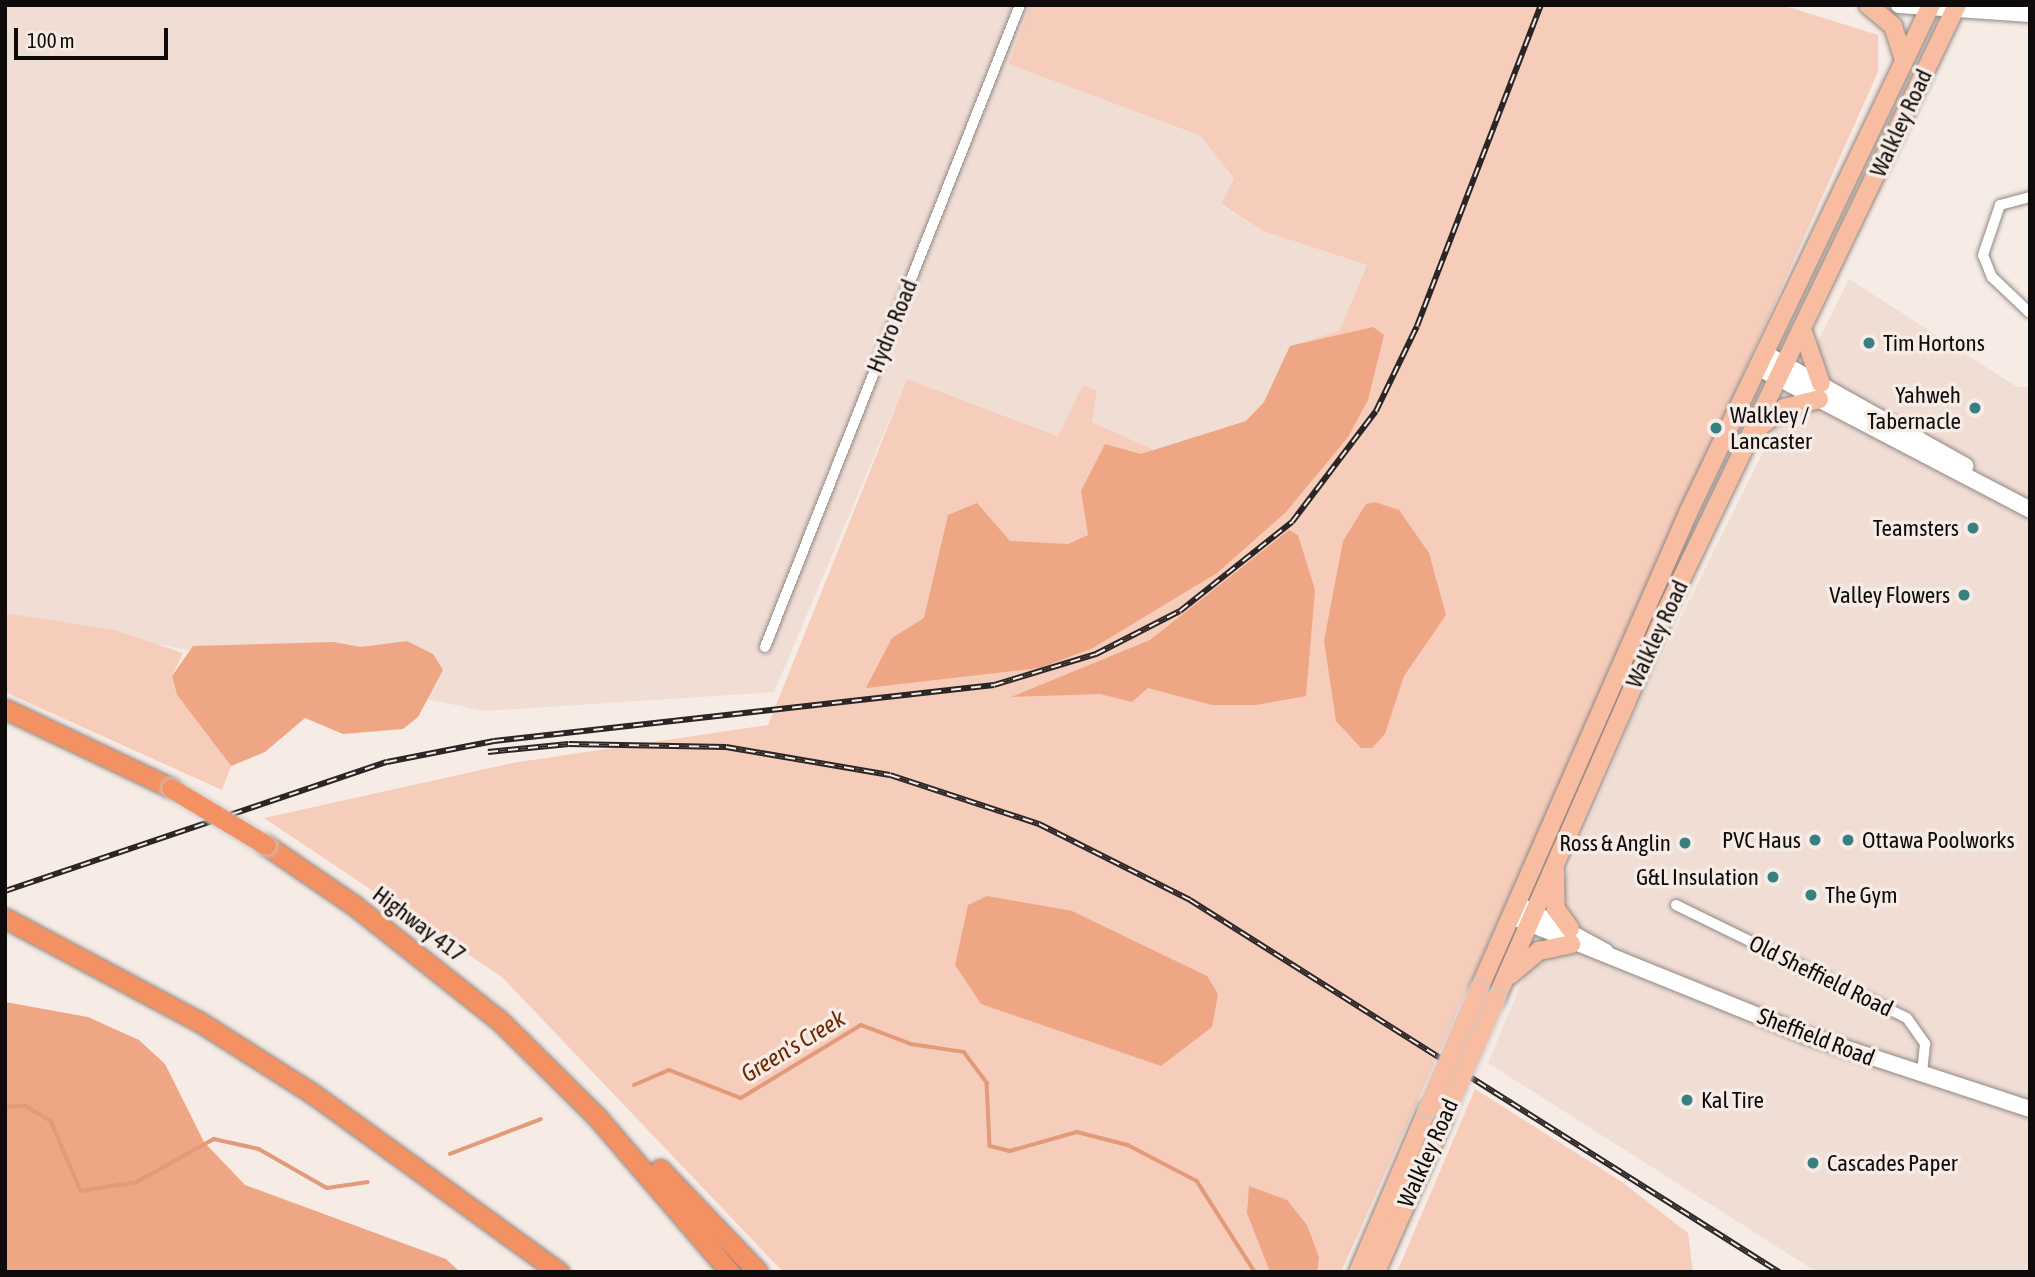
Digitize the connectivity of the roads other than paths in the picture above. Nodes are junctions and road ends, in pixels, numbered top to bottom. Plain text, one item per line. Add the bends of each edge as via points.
1 (1020, 5) edge
2 (1868, 5) edge
3 (1899, 5) edge
4 (1930, 7) edge
5 (1955, 8) edge
6 (2030, 14) edge
7 (1904, 59) junction
8 (2030, 197) edge
9 (2030, 313) edge
10 (1803, 332) junction
11 (1761, 360) junction
12 (1783, 371) junction
13 (1820, 391) junction
14 (1756, 429) junction
15 (2030, 508) edge
16 (765, 647) dead end
17 (5, 709) edge
18 (1555, 862) junction
19 (1676, 905) dead end
20 (1514, 910) junction
21 (1531, 918) junction
22 (13, 921) edge
23 (1571, 936) junction
24 (1499, 991) junction
25 (499, 1020) junction
26 (1922, 1075) junction
27 (2030, 1109) edge
28 (488, 1216) junction
29 (547, 1272) edge
30 (559, 1272) edge
31 (730, 1272) edge
32 (758, 1272) edge
33 (1358, 1272) edge
34 (1376, 1272) edge

1 - 16 street, Hydro Road
2 - 7 main road via 1893,26
3 - 4 street
4 - 5 street
4 - 7 main road, Walkley Road
5 - 6 street
5 - 10 main road, Walkley Road
7 - 11 main road, Walkley Road
8 - 9 street via 2000,205 1983,256 1992,277
10 - 12 main road, Walkley Road
10 - 13 main road
11 - 12 street
11 - 20 main road, Walkley Road via 1617,672
12 - 13 street
12 - 14 main road, Walkley Road
13 - 14 main road via 1784,408
13 - 15 street
14 - 18 main road, Walkley Road via 1635,679
17 - 25 highway, Highway 417, bridge via 171,788 266,845
18 - 21 main road, Walkley Road
18 - 23 main road via 1556,909
19 - 26 street, Old Sheffield Road via 1907,1018 1925,1044
20 - 21 street, Sheffield Road
20 - 33 main road, Walkley Road, bridge
21 - 23 street, Sheffield Road
21 - 24 main road, Walkley Road
22 - 28 highway via 200,1023
23 - 24 main road via 1532,956
23 - 26 street, Sheffield Road via 1808,1036
24 - 34 main road, Walkley Road, bridge
25 - 31 highway, Highway 417 via 604,1124
25 - 32 highway via 585,1093
26 - 27 street, Sheffield Road
28 - 29 highway
28 - 30 highway

